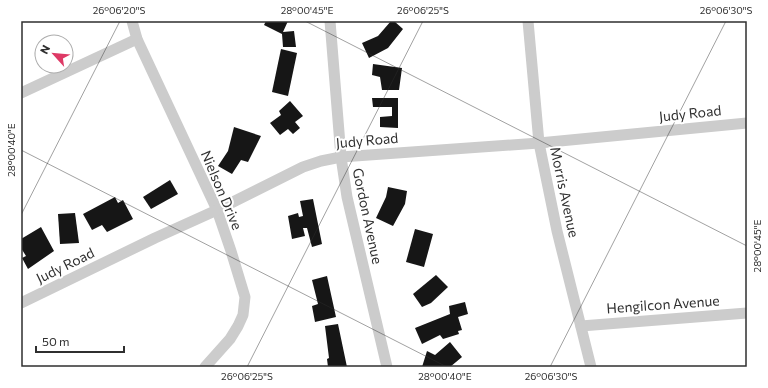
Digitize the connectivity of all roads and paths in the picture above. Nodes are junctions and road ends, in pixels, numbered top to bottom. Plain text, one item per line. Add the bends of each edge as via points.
1 (132, 21) edge
2 (330, 21) edge
3 (528, 21) edge
4 (137, 39) junction
5 (21, 93) edge
6 (747, 123) edge
7 (539, 142) junction
8 (341, 156) junction
9 (217, 210) junction
10 (21, 303) edge
11 (747, 313) edge
12 (580, 326) junction
13 (205, 367) edge
14 (387, 367) edge
15 (591, 367) edge

1 - 4 street, Nielson Drive
2 - 8 street, Gordon Avenue
3 - 7 street, Morris Avenue
4 - 5 street
4 - 9 street, Nielson Drive
6 - 7 street, Judy Road
7 - 8 street, Judy Road
7 - 12 street, Morris Avenue
8 - 9 street, Judy Road via 303,167
8 - 14 street, Gordon Avenue via 356,236
9 - 10 street, Judy Road
9 - 13 street, Nielson Drive via 245,297 243,315 234,332
11 - 12 street, Hengilcon Avenue
12 - 15 street, Morris Avenue

